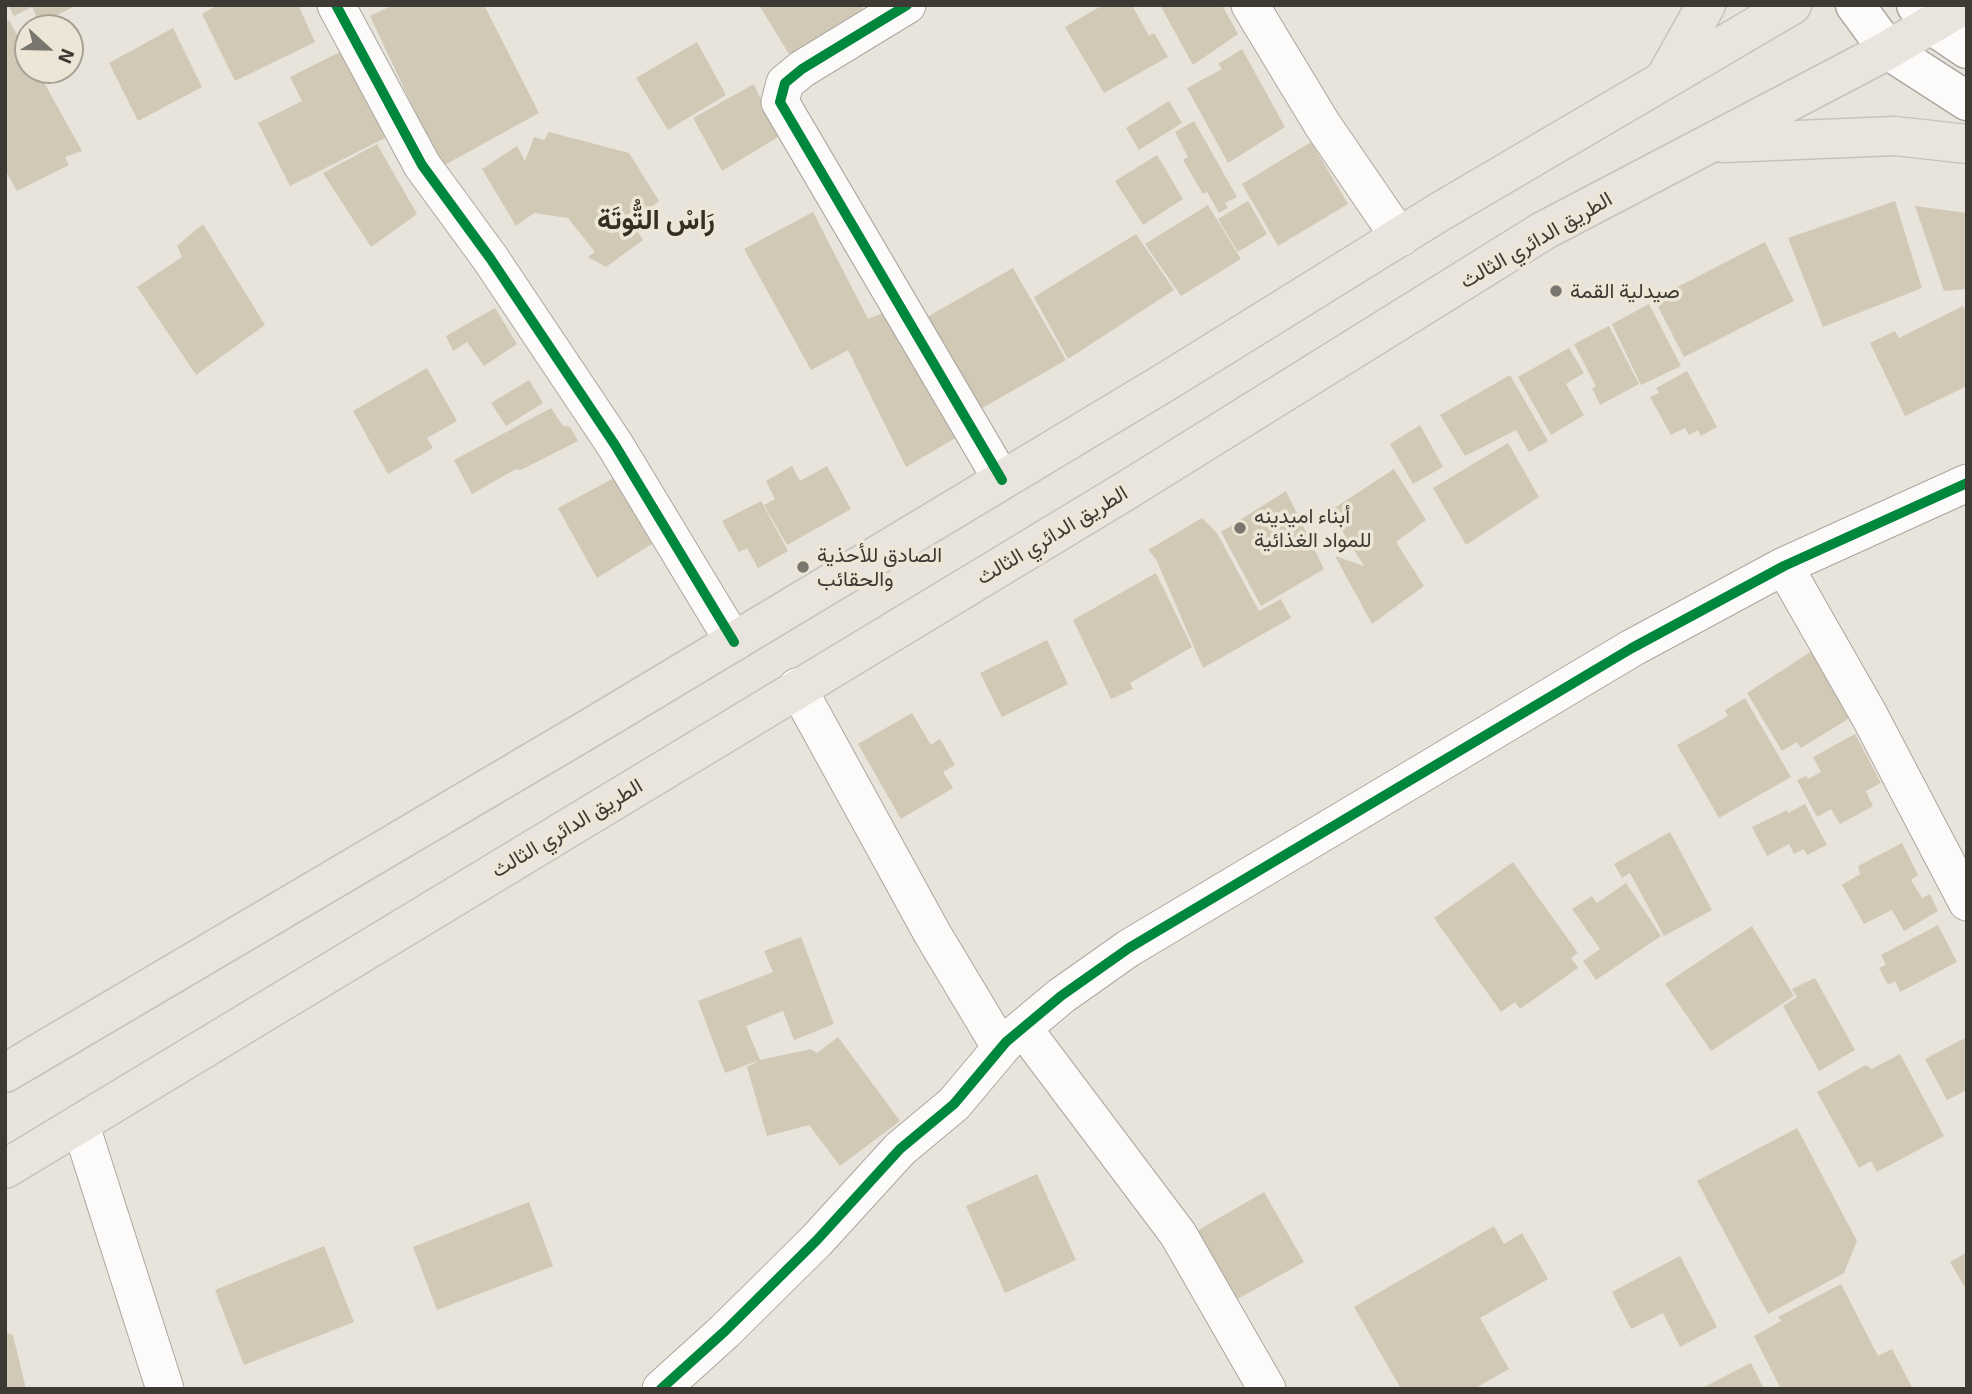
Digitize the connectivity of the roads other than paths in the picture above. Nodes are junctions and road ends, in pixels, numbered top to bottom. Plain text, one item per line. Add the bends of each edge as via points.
1 (336, 5) edge
2 (907, 5) edge
3 (1250, 5) edge
4 (1706, 5) edge
5 (1792, 5) edge
6 (1855, 5) edge
7 (1964, 5) edge
8 (1923, 15) edge
9 (1967, 49) edge
10 (1888, 50) junction
11 (1663, 82) junction
12 (1967, 101) edge
13 (1711, 144) junction
14 (1967, 144) edge
15 (1400, 239) junction
16 (1002, 480) junction
17 (1967, 483) edge
18 (1784, 566) junction
19 (734, 642) junction
20 (797, 687) junction
21 (1967, 902) edge
22 (1012, 1038) junction
23 (5, 1073) edge
24 (80, 1122) junction
25 (5, 1168) edge
26 (165, 1389) edge
27 (661, 1389) edge
28 (1267, 1389) edge

1 - 19 street via 422,165 615,445
2 - 16 street via 802,69 785,83 780,102
3 - 15 street via 1322,124
4 - 11 main road
5 - 11 main road
6 - 10 street
7 - 8 main road, الطريق الدائري الثالث
8 - 9 street
8 - 10 main road, الطريق الدائري الثالث
10 - 12 street
10 - 13 main road, الطريق الدائري الثالث
11 - 15 main road
13 - 14 main road via 1895,135
13 - 20 main road, الطريق الدائري الثالث via 1543,231 1127,490
15 - 16 main road
16 - 19 main road
17 - 18 street
18 - 21 street
18 - 22 street via 1632,648 1129,948
19 - 23 main road
20 - 22 street via 978,1014
20 - 24 main road, الطريق الدائري الثالث
22 - 27 street via 954,1104 901,1149 817,1240
22 - 28 street via 1178,1234
24 - 25 main road, الطريق الدائري الثالث
24 - 26 street

